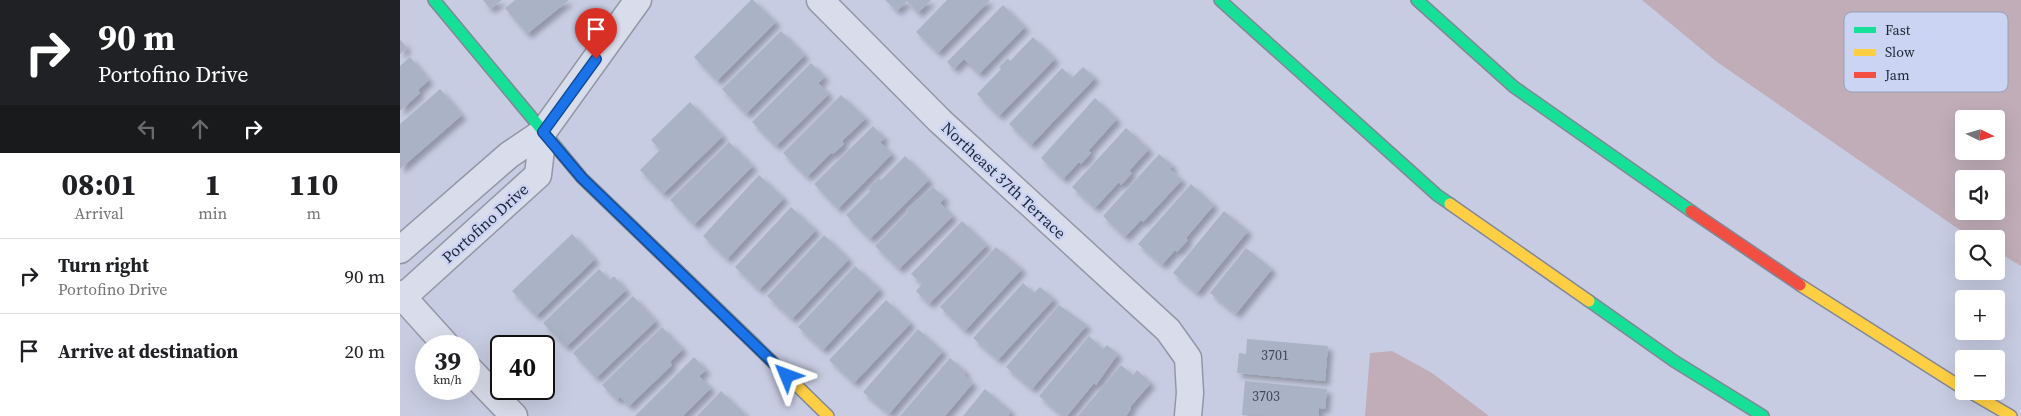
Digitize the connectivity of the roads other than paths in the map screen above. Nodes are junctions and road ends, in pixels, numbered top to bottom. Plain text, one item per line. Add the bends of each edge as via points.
1 (434, 0) edge
2 (638, 0) edge
3 (820, 0) edge
4 (1220, 0) edge
5 (1417, 0) edge
6 (543, 132) junction
7 (400, 250) edge
8 (401, 297) edge
9 (437, 335) edge
10 (480, 380) edge
11 (1955, 383) edge
12 (1983, 400) edge
13 (514, 416) edge
14 (828, 416) edge
15 (1188, 416) edge
16 (1763, 416) edge
17 (2011, 416) edge

1 - 6 main road
2 - 6 street, Portofino Drive
3 - 15 street, Northeast 37th Terrace via 940,121 1168,330 1188,358
4 - 16 main road via 1438,195 1674,361
5 - 11 main road via 1514,87 1746,250
6 - 7 street, Portofino Drive via 509,155
6 - 8 street, Portofino Drive via 538,175
6 - 14 main road via 582,178
8 - 9 street
10 - 13 street
12 - 17 main road

